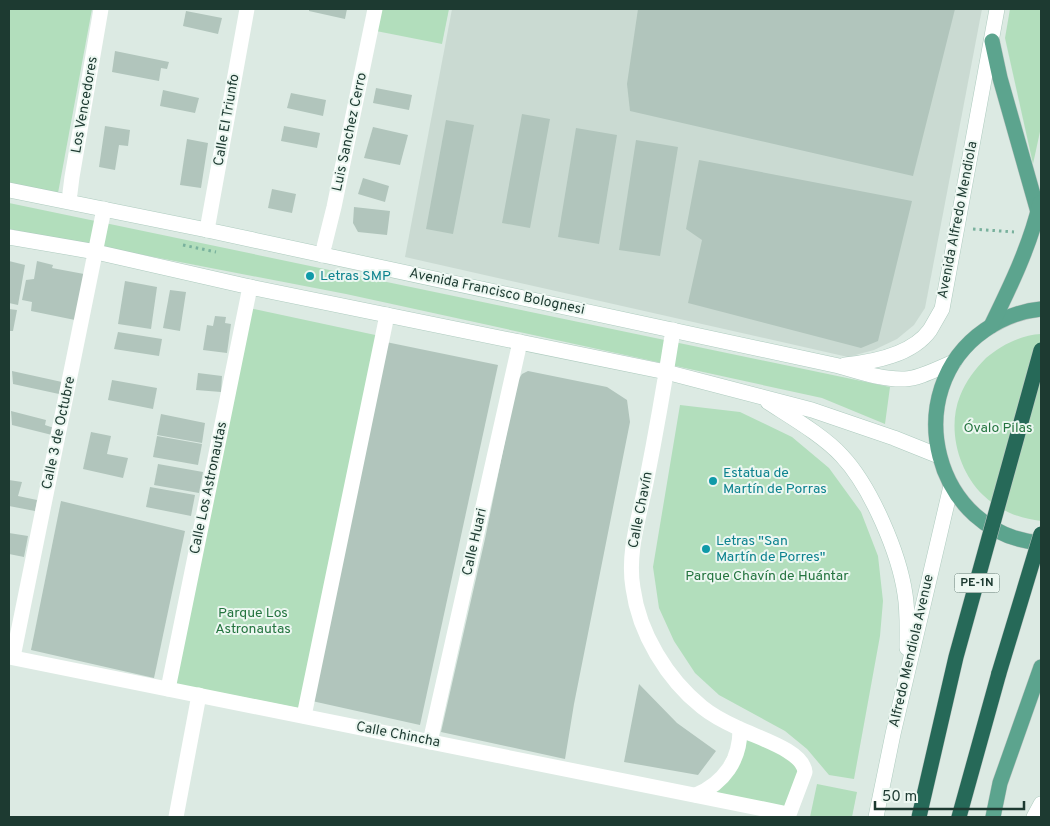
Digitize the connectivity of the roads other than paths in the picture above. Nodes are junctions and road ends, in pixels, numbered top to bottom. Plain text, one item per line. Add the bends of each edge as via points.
1 (101, 9) edge
2 (247, 9) edge
3 (375, 9) edge
4 (998, 9) edge
5 (992, 41) junction
6 (9, 190) edge
7 (70, 202) junction
8 (1040, 206) edge
9 (104, 208) junction
10 (207, 230) junction
11 (9, 237) edge
12 (96, 252) junction
13 (322, 255) junction
14 (250, 287) junction
15 (1041, 309) edge
16 (387, 315) junction
17 (990, 326) junction
18 (673, 330) junction
19 (520, 342) junction
20 (1041, 350) edge
21 (954, 362) junction
22 (839, 366) junction
23 (666, 372) junction
24 (756, 395) junction
25 (939, 456) junction
26 (951, 486) junction
27 (1041, 534) edge
28 (1041, 543) edge
29 (11, 657) edge
30 (1041, 667) edge
31 (907, 673) junction
32 (168, 689) junction
33 (199, 695) junction
34 (304, 716) junction
35 (740, 730) junction
36 (430, 742) junction
37 (696, 795) junction
38 (1041, 804) edge
39 (788, 816) edge
40 (176, 817) edge
41 (876, 817) edge
42 (919, 817) edge
43 (960, 817) edge
44 (993, 817) edge
45 (1034, 817) edge

1 - 7 street, Los Vencedores
2 - 10 street, Calle El Triunfo
3 - 13 street, Luis Sanchez Cerro
4 - 5 street, Avenida Alfredo Mendiola
5 - 8 main road via 1000,78
5 - 22 street, Avenida Alfredo Mendiola via 942,309 929,331 893,356
6 - 7 street, Avenida Francisco Bolognesi
7 - 9 street, Avenida Francisco Bolognesi
8 - 17 main road via 1010,288
9 - 10 street, Avenida Francisco Bolognesi
9 - 12 street, Calle 3 de Octubre
10 - 13 street, Avenida Francisco Bolognesi
11 - 12 street
12 - 14 street
12 - 29 street, Calle 3 de Octubre
13 - 18 street, Avenida Francisco Bolognesi
14 - 16 street
14 - 32 street, Calle Los Astronautas
15 - 17 main road
16 - 19 street
16 - 34 street
17 - 21 main road via 970,342
18 - 22 street, Avenida Francisco Bolognesi
18 - 23 street, Calle Chavín
19 - 23 street
19 - 36 street, Calle Huari
20 - 42 highway, PE-1N, bridge via 956,657
21 - 22 street, Avenida Francisco Bolognesi via 906,379 886,378
21 - 25 main road via 941,387 935,414
23 - 24 street
23 - 35 street, Calle Chavín via 633,542 634,597 647,635 676,680 702,707
24 - 25 street via 812,410
24 - 31 street via 807,427 842,456 862,483 893,544 905,595
25 - 26 main road
26 - 28 main road via 967,507 988,524 1011,536
26 - 31 street, Alfredo Mendiola Avenue
27 - 43 highway, bridge
29 - 32 street, Calle Chincha
30 - 44 main road via 1000,783
31 - 41 street, Alfredo Mendiola Avenue
32 - 33 street, Calle Chincha
33 - 34 street, Calle Chincha
33 - 40 street
34 - 36 street, Calle Chincha
35 - 37 street via 738,750 727,773 712,787
35 - 39 street, Calle Chavín via 777,745 805,768
36 - 37 street, Calle Chincha
37 - 39 street, Calle Chincha
38 - 45 street

